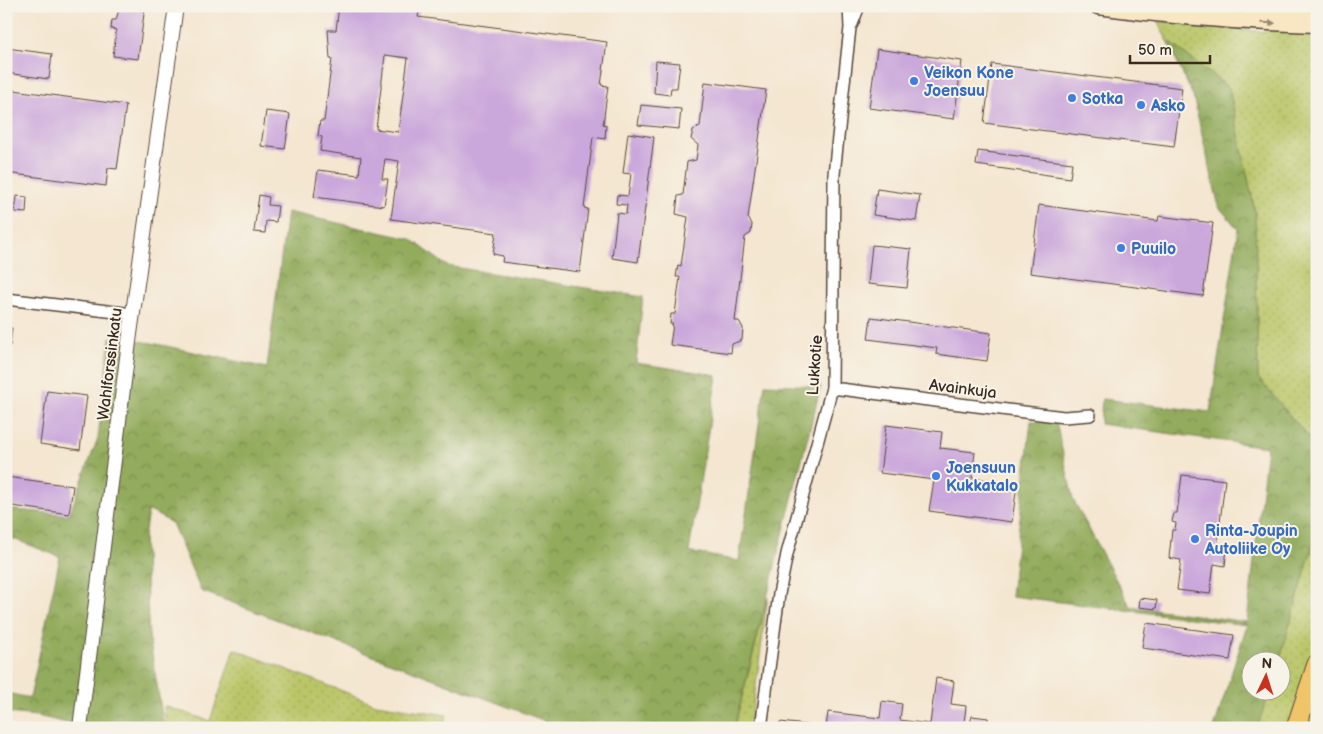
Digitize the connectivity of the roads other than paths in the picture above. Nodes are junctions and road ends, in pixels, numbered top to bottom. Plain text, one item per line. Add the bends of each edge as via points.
1 (176, 6) edge
2 (849, 6) edge
3 (859, 6) edge
4 (1098, 6) edge
5 (1247, 6) edge
6 (1317, 9) edge
7 (1317, 24) edge
8 (850, 28) junction
9 (6, 299) edge
10 (133, 314) junction
11 (832, 388) junction
12 (1090, 415) dead end
13 (1317, 664) edge
14 (80, 728) edge
15 (761, 728) edge
16 (1296, 728) edge

1 - 10 street, Wahlforssinkatu
2 - 8 street
3 - 8 street
4 -> 7 main road via 1250,22
5 - 6 main road
8 - 11 street, Lukkotie via 834,174
9 - 10 street
10 - 14 street, Wahlforssinkatu
11 - 12 street, Avainkuja via 1064,417
11 - 15 street, Lukkotie via 787,554
13 - 16 highway

